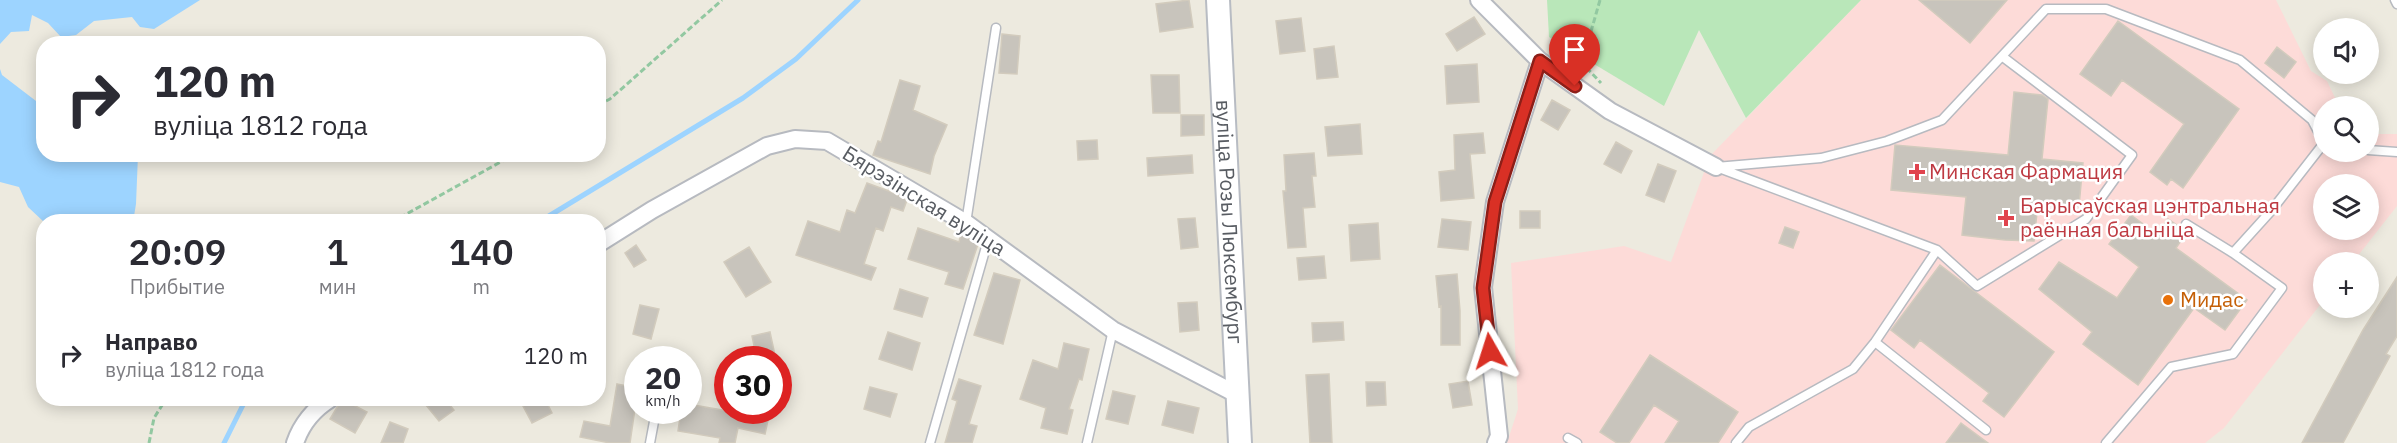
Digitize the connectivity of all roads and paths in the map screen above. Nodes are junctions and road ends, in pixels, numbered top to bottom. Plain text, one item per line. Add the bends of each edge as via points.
1 (722, 0) edge
2 (1218, 0) edge
3 (1479, 0) edge
4 (1600, 0) edge
5 (2396, 0) edge
6 (2397, 4) edge
7 (996, 28) dead end
8 (2003, 57) junction
9 (1540, 61) junction
10 (1603, 84) dead end
11 (606, 101) edge
12 (2313, 122) edge
13 (2379, 151) edge
14 (2397, 152) edge
15 (2313, 157) edge
16 (501, 162) edge
17 (1716, 167) junction
18 (406, 214) edge
19 (966, 223) junction
20 (2186, 224) dead end
21 (606, 239) edge
22 (988, 240) junction
23 (1937, 250) junction
24 (2233, 253) junction
25 (1113, 330) junction
26 (1875, 342) junction
27 (1238, 395) junction
28 (162, 406) edge
29 (319, 406) edge
30 (654, 424) edge
31 (1986, 430) dead end
32 (1568, 438) dead end
33 (149, 443) edge
34 (295, 443) edge
35 (650, 443) edge
36 (930, 443) edge
37 (1087, 443) edge
38 (1240, 443) edge
39 (1496, 443) edge
40 (1577, 443) edge
41 (1737, 443) edge
42 (2106, 443) edge

1 - 11 path
2 - 27 main road, вуліца Розы Люксембург
3 - 9 street
4 - 10 path via 1582,63
5 - 6 lane
7 - 19 lane
8 - 12 lane via 2046,9 2106,9 2240,60
8 - 17 lane via 1942,120 1887,141 1821,158
8 - 23 lane via 2132,156 2086,219 1977,286
9 - 17 street via 1610,111
9 - 39 street via 1495,202 1483,288 1499,436
13 - 14 lane
15 - 24 lane
16 - 18 path
17 - 23 lane
19 - 21 street, Бярэзінская вуліца via 827,141 795,139 767,146 732,164
19 - 22 street, Бярэзінская вуліца
20 - 24 lane
22 - 25 street, Бярэзінская вуліца
22 - 36 lane
23 - 26 lane
24 - 42 lane via 2282,288 2233,354 2171,367
25 - 27 street, Бярэзінская вуліца
25 - 37 lane
26 - 31 lane
26 - 41 lane via 1853,369 1749,427
27 - 38 main road, вуліца Розы Люксембург
28 - 33 path via 154,418
29 - 34 street
30 - 35 lane
32 - 40 lane

